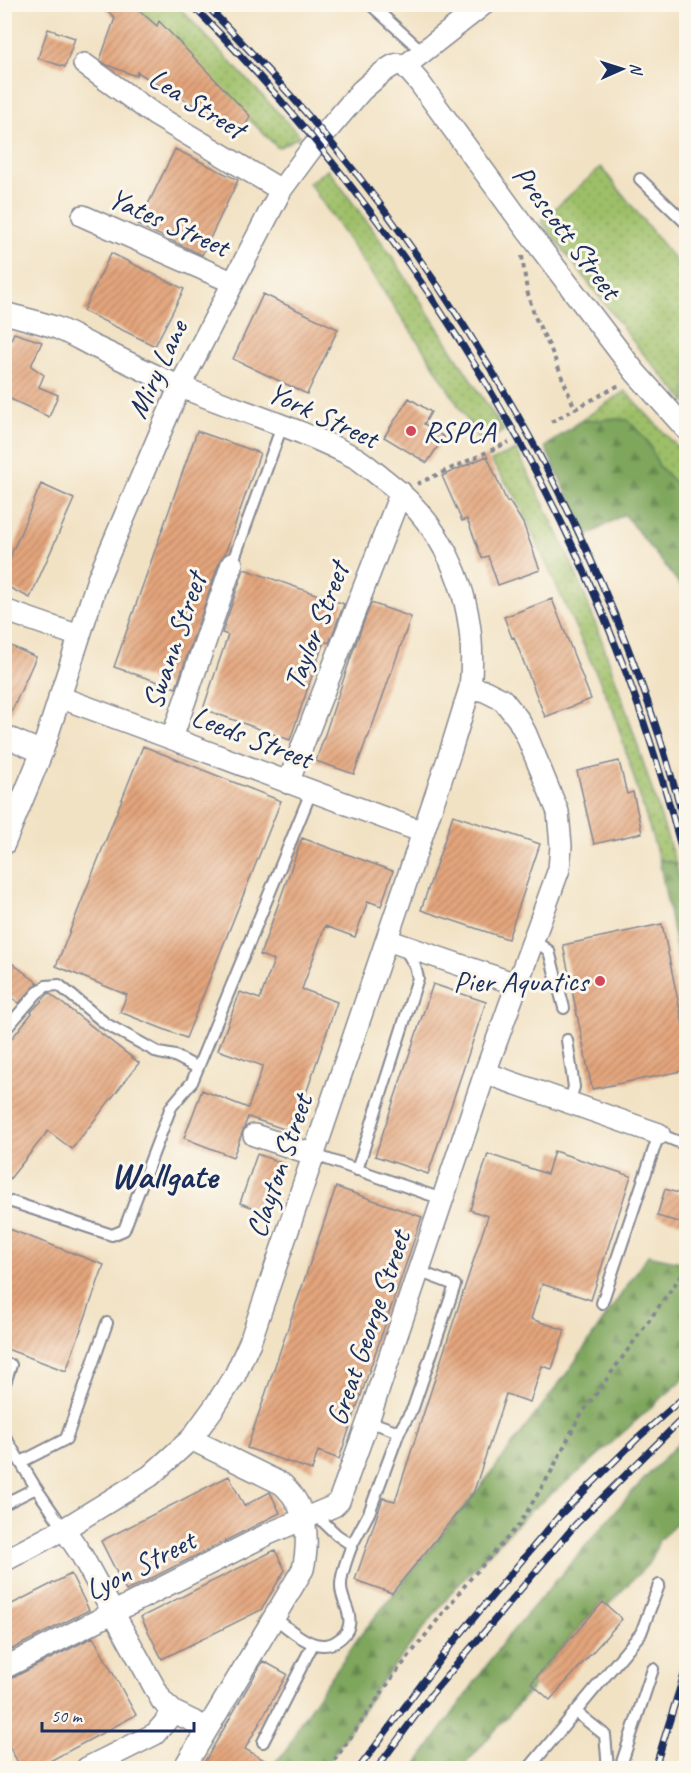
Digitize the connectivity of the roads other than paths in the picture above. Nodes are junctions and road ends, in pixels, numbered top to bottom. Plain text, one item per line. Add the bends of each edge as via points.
1 (370, 4) edge
2 (484, 4) edge
3 (423, 52) junction
4 (84, 64) dead end
5 (405, 66) junction
6 (640, 179) dead end
7 (281, 189) junction
8 (83, 216) dead end
9 (687, 224) edge
10 (232, 282) junction
11 (4, 313) edge
12 (180, 386) junction
13 (282, 426) junction
14 (687, 429) edge
15 (401, 492) junction
16 (232, 564) joint
17 (4, 610) edge
18 (79, 636) junction
19 (470, 688) junction
20 (59, 698) junction
21 (4, 736) edge
22 (172, 738) junction
23 (42, 752) junction
24 (288, 783) junction
25 (311, 792) junction
26 (423, 832) junction
27 (4, 844) edge
28 (533, 940) junction
29 (395, 943) junction
30 (516, 984) junction
31 (564, 1008) dead end
32 (4, 1031) edge
33 (567, 1040) dead end
34 (198, 1068) junction
35 (485, 1073) junction
36 (570, 1103) junction
37 (659, 1134) junction
38 (254, 1135) dead end
39 (687, 1145) edge
40 (315, 1155) junction
41 (357, 1170) junction
42 (442, 1199) junction
43 (4, 1204) edge
44 (418, 1271) junction
45 (602, 1303) dead end
46 (107, 1323) dead end
47 (11, 1365) dead end
48 (4, 1386) edge
49 (368, 1421) junction
50 (399, 1432) junction
51 (4, 1435) edge
52 (191, 1439) junction
53 (8, 1449) edge
54 (21, 1462) junction
55 (36, 1488) junction
56 (4, 1504) edge
57 (310, 1517) junction
58 (64, 1529) junction
59 (352, 1545) junction
60 (4, 1561) edge
61 (659, 1585) dead end
62 (113, 1612) junction
63 (274, 1617) junction
64 (313, 1644) junction
65 (4, 1668) edge
66 (653, 1669) dead end
67 (174, 1712) junction
68 (576, 1712) junction
69 (207, 1728) junction
70 (263, 1742) dead end
71 (87, 1768) edge
72 (184, 1768) edge
73 (529, 1768) edge
74 (608, 1768) edge
75 (620, 1768) edge

1 - 3 lane
2 - 3 street, Miry Lane
3 - 5 street, Miry Lane
4 - 7 street, Lea Street via 155,115
5 - 7 street, Miry Lane via 394,65 361,90
5 - 14 street, Prescott Street via 635,372
6 - 9 lane
7 - 10 street, Miry Lane
8 - 10 street, Yates Street
10 - 12 street, Miry Lane
11 - 12 street, York Street via 57,328
12 - 13 street, York Street
12 - 18 street, Miry Lane via 98,579
13 - 15 street, York Street via 357,459
13 - 16 lane
15 - 19 street, York Street via 432,527 458,580 470,628
15 - 24 street, Taylor Street
16 - 22 street, Swann Street
17 - 18 street
18 - 20 street, Miry Lane
19 - 26 street, Clayton Street
19 - 28 street, Great George Street via 503,700 518,719 558,812 559,869
20 - 22 street, Leeds Street
20 - 23 street, Miry Lane
21 - 23 street
22 - 24 street, Leeds Street
23 - 27 street, Miry Lane
24 - 25 street, Leeds Street
25 - 26 street, Leeds Street
25 - 34 lane
26 - 29 street, Clayton Street
28 - 30 street, Great George Street
28 - 31 lane via 549,951
29 - 30 street
29 - 40 street, Clayton Street
29 - 41 lane via 415,966 418,978
30 - 35 street, Great George Street
32 - 34 lane via 37,993 46,986 58,986 106,1024 159,1053
33 - 36 lane via 574,1087
34 - 43 lane via 192,1082 171,1107 124,1230 112,1235 12,1202
35 - 36 street
35 - 42 street, Great George Street
36 - 37 street
37 - 39 lane
37 - 45 lane
38 - 40 street
40 - 41 lane
40 - 52 street, Clayton Street via 250,1342 235,1375
41 - 42 lane
42 - 44 street, Great George Street
44 - 49 street, Great George Street
44 - 50 lane via 455,1285 413,1407
46 - 54 lane via 66,1439
47 - 48 lane
49 - 50 lane
49 - 57 street, Great George Street via 339,1501
50 - 59 lane via 369,1513
51 - 53 lane
52 - 57 street via 282,1484
52 - 58 street, Clayton Street via 150,1476
53 - 54 lane
54 - 55 lane
55 - 56 lane
55 - 58 lane
57 - 59 lane
57 - 62 street, Lyon Street
57 - 63 street via 303,1569
58 - 60 street, Clayton Street
58 - 62 street
59 - 64 lane via 340,1586 349,1612 349,1626 337,1641
61 - 68 lane via 641,1633
62 - 65 street, Lyon Street
62 - 67 street via 162,1701
63 - 64 lane
63 - 69 street
64 - 70 lane
66 - 75 lane
67 - 69 street
67 - 71 street via 155,1734
68 - 73 lane
68 - 74 lane via 605,1735
69 - 72 street

